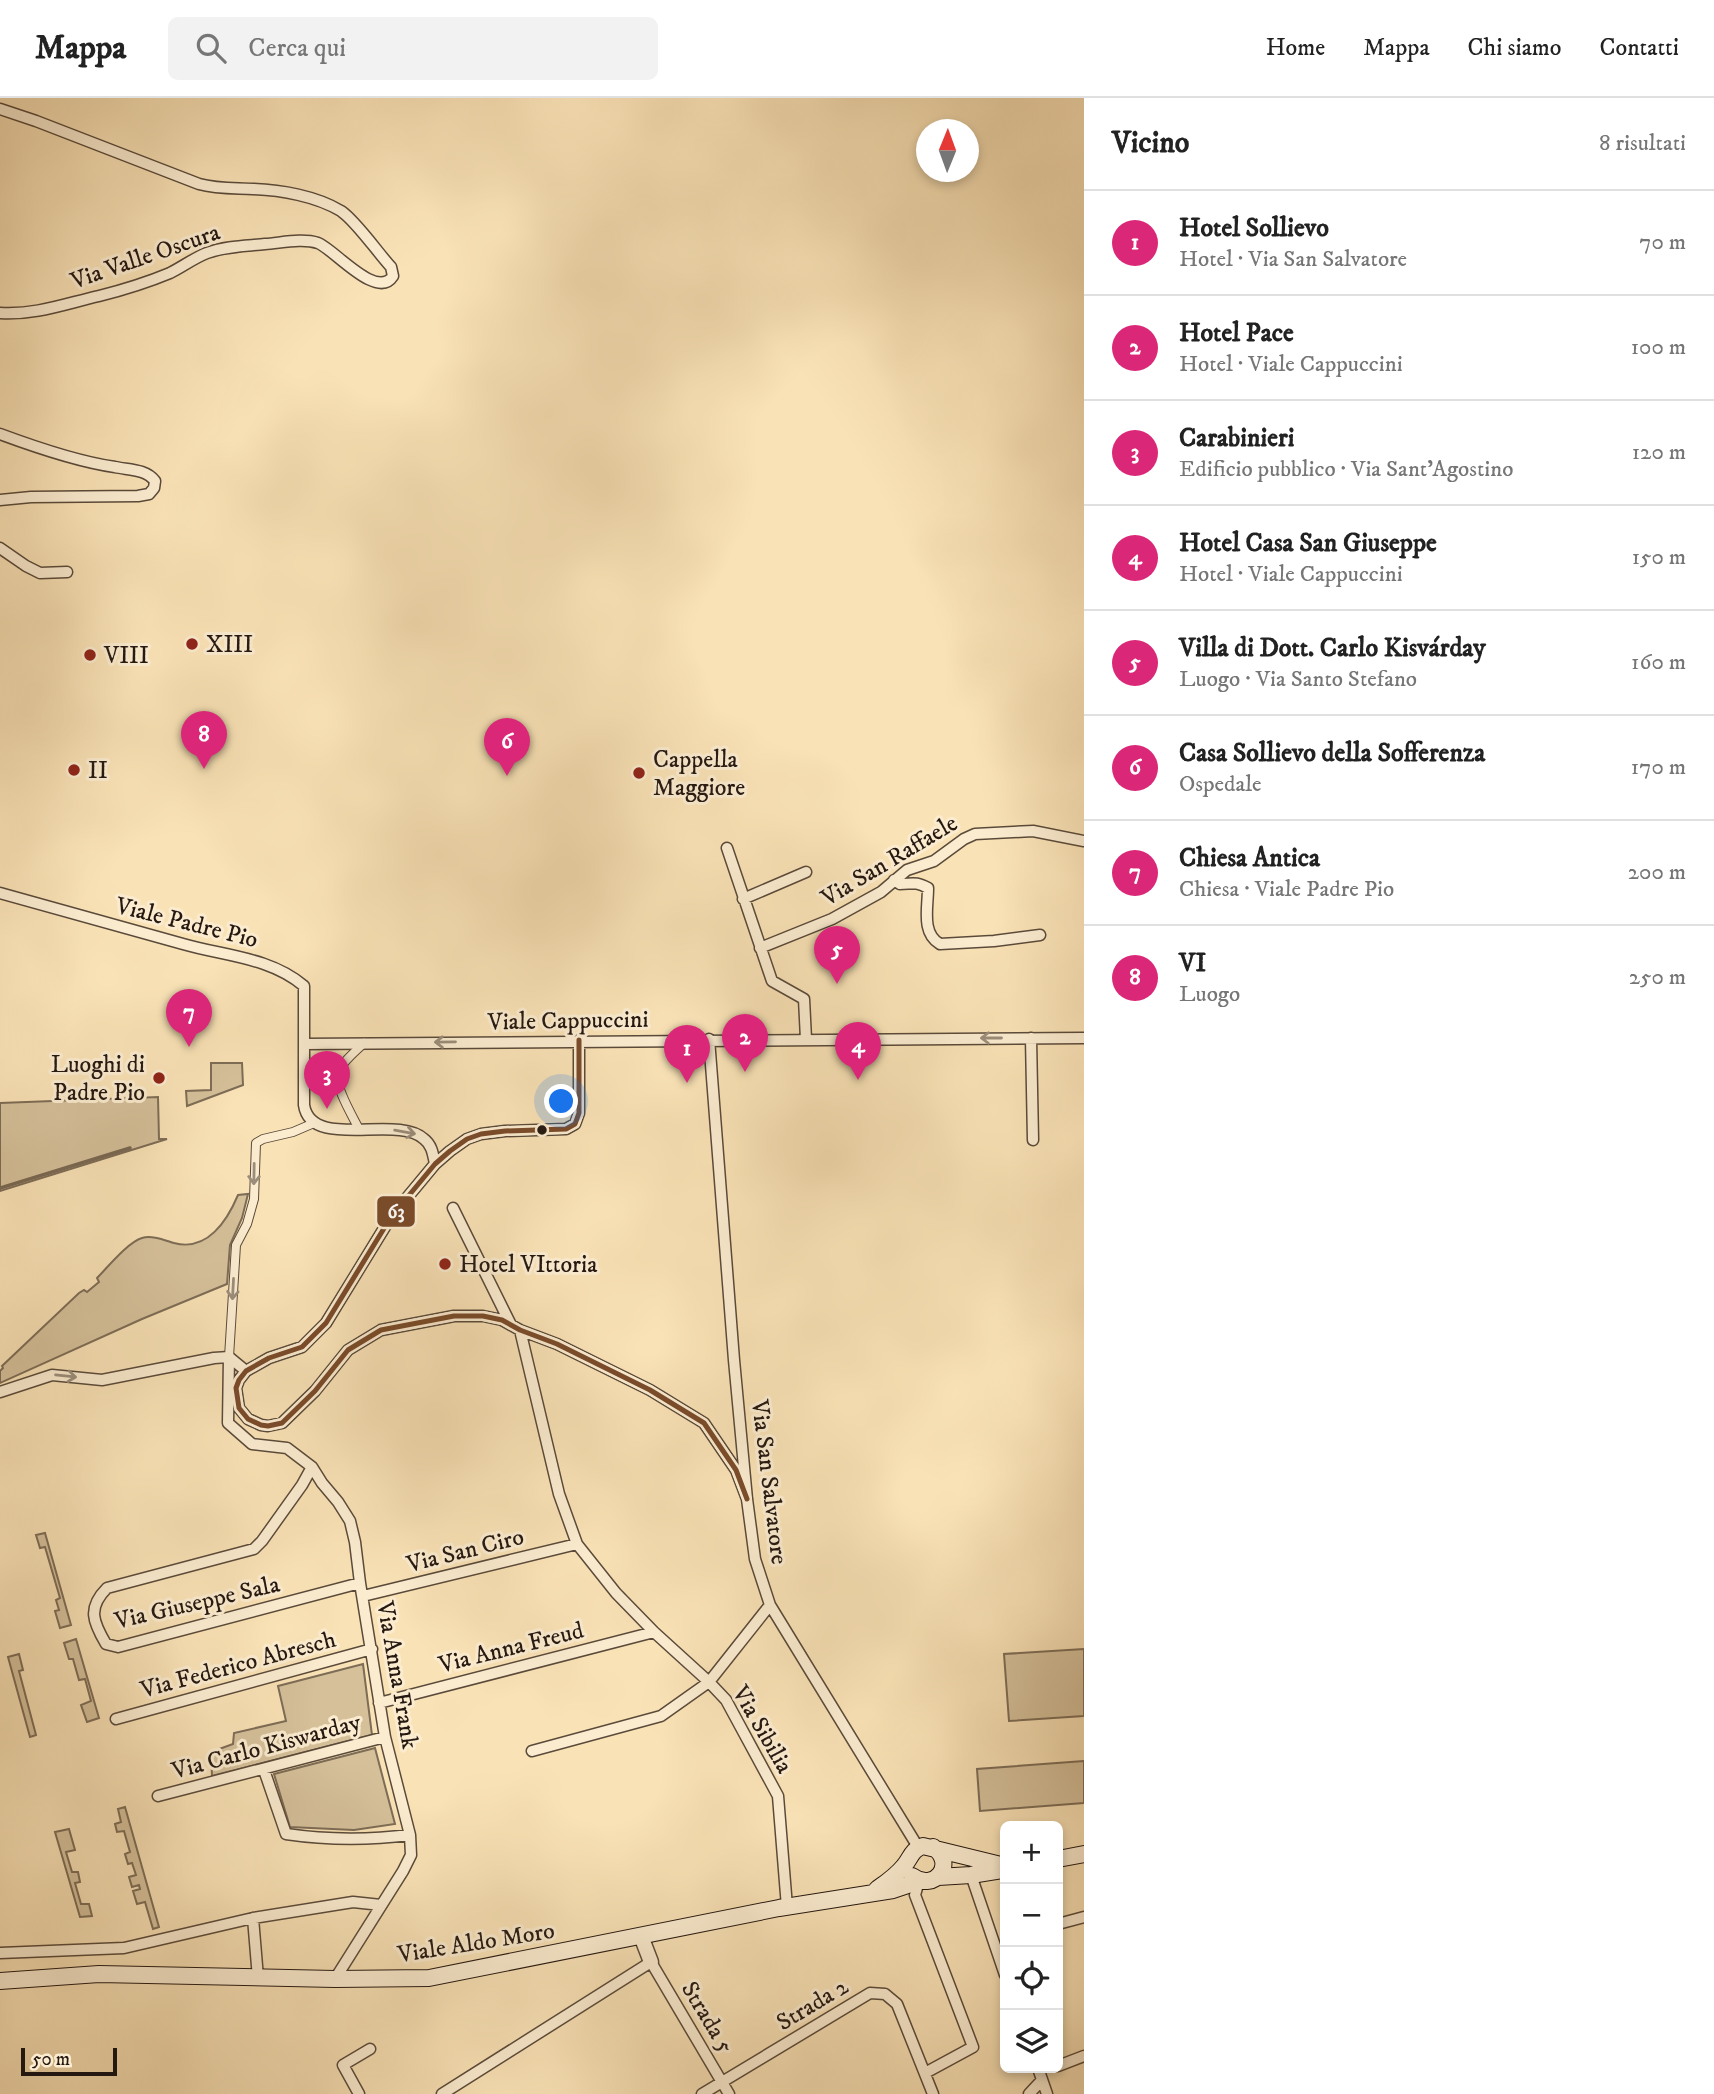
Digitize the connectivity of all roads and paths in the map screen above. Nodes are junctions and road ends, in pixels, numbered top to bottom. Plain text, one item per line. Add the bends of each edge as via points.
1 (0, 109) edge
2 (0, 313) edge
3 (0, 434) edge
4 (0, 500) edge
5 (0, 548) edge
6 (67, 572) dead end
7 (1084, 841) edge
8 (727, 848) dead end
9 (806, 872) dead end
10 (894, 880) junction
11 (0, 893) edge
12 (743, 899) junction
13 (1040, 935) dead end
14 (760, 948) junction
15 (806, 1038) junction
16 (1031, 1038) junction
17 (1084, 1038) edge
18 (709, 1039) junction
19 (579, 1040) junction
20 (364, 1043) junction
21 (304, 1044) junction
22 (314, 1123) junction
23 (359, 1129) junction
24 (1033, 1140) dead end
25 (435, 1164) junction
26 (453, 1208) dead end
27 (515, 1327) junction
28 (229, 1357) junction
29 (246, 1371) junction
30 (0, 1392) edge
31 (312, 1467) junction
32 (747, 1499) junction
33 (576, 1544) junction
34 (360, 1583) junction
35 (363, 1596) junction
36 (770, 1605) junction
37 (654, 1632) junction
38 (372, 1650) junction
39 (709, 1682) junction
40 (379, 1703) junction
41 (116, 1719) dead end
42 (385, 1737) junction
43 (532, 1751) dead end
44 (264, 1770) junction
45 (158, 1796) dead end
46 (410, 1835) junction
47 (925, 1847) junction
48 (1084, 1854) edge
49 (1063, 1858) edge
50 (907, 1863) junction
51 (1000, 1867) edge
52 (1000, 1869) edge
53 (971, 1875) junction
54 (938, 1877) junction
55 (920, 1881) junction
56 (869, 1894) junction
57 (381, 1905) junction
58 (787, 1907) junction
59 (1084, 1917) edge
60 (253, 1918) junction
61 (1063, 1923) edge
62 (641, 1936) junction
63 (1000, 1938) edge
64 (993, 1940) junction
65 (0, 1953) edge
66 (1000, 1960) edge
67 (651, 1962) junction
68 (258, 1978) junction
69 (335, 1979) junction
70 (0, 1980) edge
71 (370, 2049) dead end
72 (1084, 2056) edge
73 (1063, 2064) edge
74 (925, 2073) junction
75 (1040, 2073) edge
76 (722, 2082) junction
77 (359, 2094) edge
78 (442, 2094) edge
79 (702, 2094) edge
80 (730, 2094) edge
81 (933, 2094) edge
82 (1029, 2094) edge
83 (1046, 2094) edge

1 - 2 street, Via Valle Oscura via 199,184 315,200 342,212 391,267 393,276 384,283 372,281 324,246 308,241 226,248 121,291 58,308
3 - 4 street via 103,466 144,472 155,481 149,494 138,496
5 - 6 street via 40,573
7 - 10 street, Via San Raffaele via 1033,831 975,834
8 - 12 street
9 - 12 street
10 - 13 street via 928,888 927,930 940,944
10 - 14 street, Via San Raffaele via 832,919
11 - 21 street, Viale Padre Pio via 277,968 304,986
12 - 14 street
14 - 15 street via 772,981 804,999
16 -> 15 street, Viale Cappuccini
15 - 18 street, Viale Cappuccini
16 - 17 street, Viale Cappuccini
16 - 24 street
18 - 19 street, Viale Cappuccini
18 - 32 street, Via San Salvatore
19 -> 20 street, Viale Cappuccini
19 - 25 street via 575,1124 566,1129 481,1134 458,1144
20 - 21 street, Viale Cappuccini
20 - 23 street via 337,1077
21 - 22 street via 304,1105
22 - 23 street
22 -> 28 street via 256,1143 254,1199 236,1245
23 -> 25 street via 416,1133 427,1142
25 - 29 street via 391,1217 326,1323 302,1347
26 - 27 street
27 - 29 street via 483,1316 381,1330 348,1350 315,1391 275,1425 254,1423 239,1408 236,1388
27 - 32 street via 650,1390 704,1423 736,1470
27 - 33 street
28 - 29 street
30 -> 28 street via 52,1375 102,1380
28 - 31 street, Via Anna Frank via 228,1423 252,1444 286,1448
31 - 34 street, Via Anna Frank via 350,1521
31 - 34 street, Via Giuseppe Sala via 254,1549 107,1588 92,1611 97,1629 106,1644 118,1647
32 - 36 street, Via San Salvatore via 755,1559
33 - 35 street, Via San Ciro
33 - 37 street
34 - 35 street, Via Anna Frank
35 - 38 street, Via Anna Frank
36 - 39 street
36 - 47 street, Via San Salvatore
37 - 39 street
37 - 40 street, Via Anna Freud
38 - 40 street, Via Anna Frank
38 - 41 street, Via Federico Abresch
39 - 43 street, Via Sibilia via 661,1716
39 - 58 street, Via Sibilia via 726,1700 778,1796
40 - 42 street, Via Anna Frank
42 - 44 street, Via Carlo Kiswarday
42 - 46 street, Via Anna Frank
44 - 45 street, Via Carlo Kiswarday
44 - 46 street via 286,1834 376,1839
46 - 57 street, Via Anna Frank via 411,1855
47 - 50 main road, Viale Aldo Moro via 910,1853
47 - 51 main road, Viale Aldo Moro
47 - 54 main road via 938,1850 943,1860
48 - 49 main road
50 - 55 main road
50 - 56 main road, Viale Aldo Moro
52 - 53 main road, Viale Aldo Moro
53 - 54 main road, Viale Aldo Moro
53 - 64 street
54 - 55 main road, Viale Aldo Moro
55 - 56 main road, Viale Aldo Moro
55 - 74 street via 915,1895 973,2048
56 - 58 main road, Viale Aldo Moro
57 - 60 street via 353,1902
57 - 69 street, Via Anna Frank
58 - 62 main road, Viale Aldo Moro
59 - 61 street
60 - 65 street via 124,1948
60 - 68 street
62 - 67 street
62 - 69 main road, Viale Aldo Moro via 429,1978
63 - 64 street
64 - 66 street
67 - 76 street, Strada 5
67 - 78 street
68 - 69 main road, Viale Aldo Moro
68 - 70 main road, Viale Aldo Moro via 99,1974
71 - 77 street via 343,2065
72 - 73 street
74 - 76 street, Strada 2 via 897,2004 885,1994 870,1993
74 - 81 street, Strada 2
75 - 82 street
75 - 83 street
76 - 79 street, Strada 2
76 - 80 street, Strada 5

